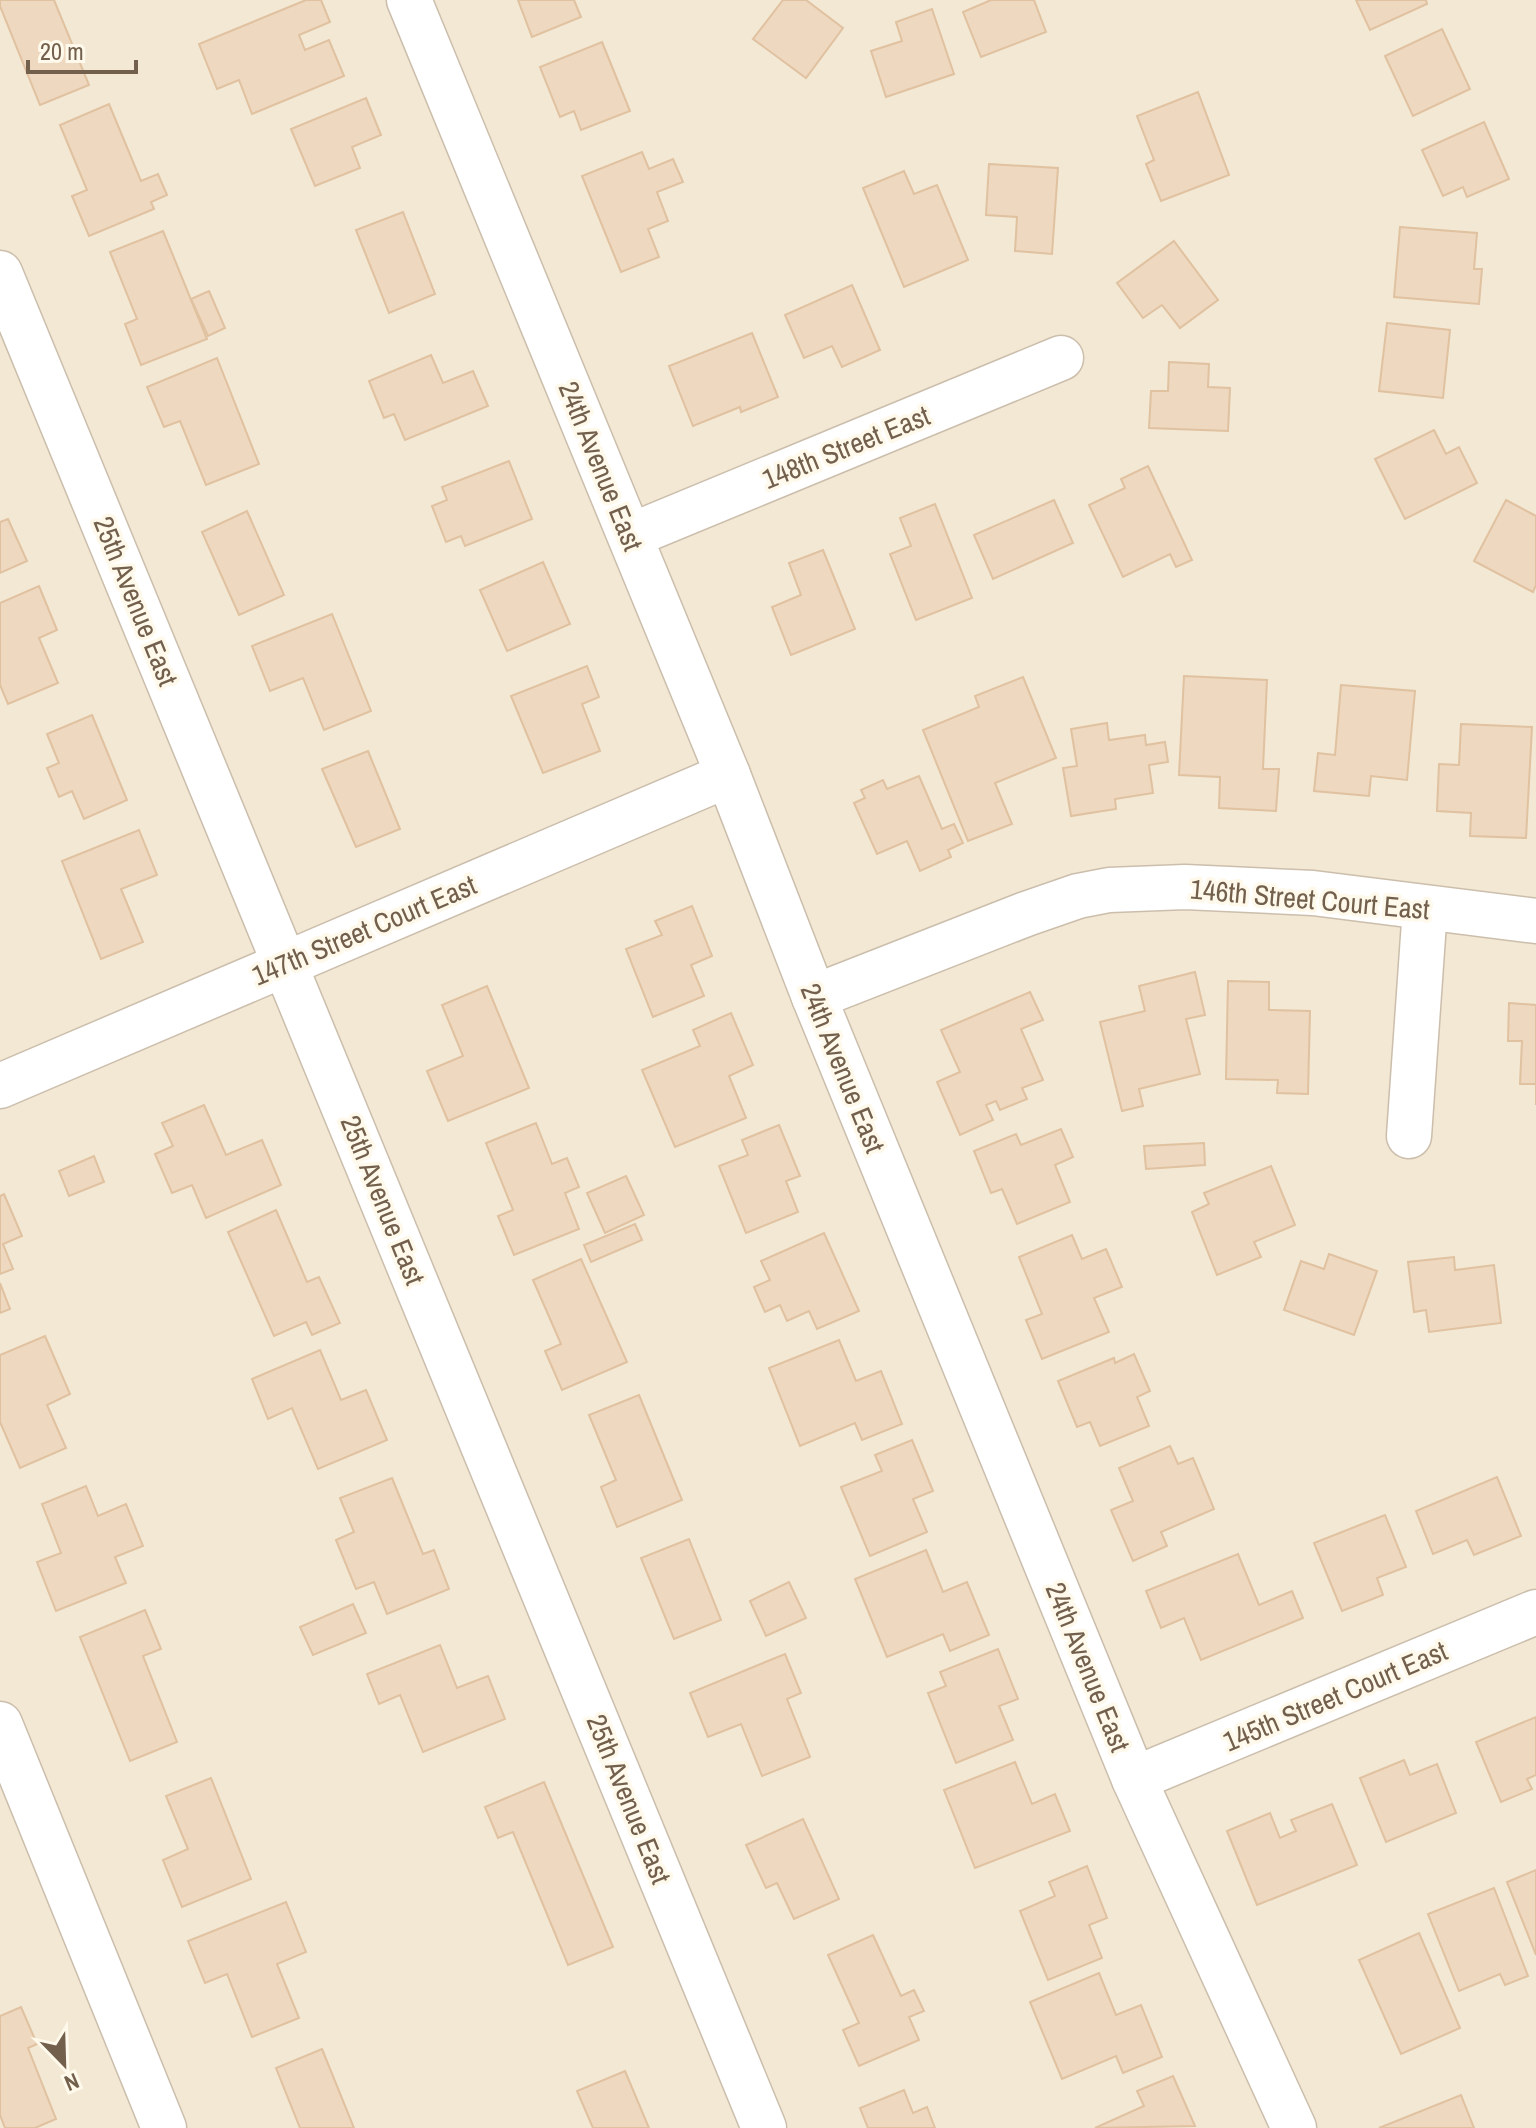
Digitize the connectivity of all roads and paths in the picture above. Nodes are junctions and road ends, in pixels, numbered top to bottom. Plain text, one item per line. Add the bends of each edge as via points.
1 (409, 0) edge
2 (0, 273) edge
3 (1061, 358) dead end
4 (630, 536) junction
5 (728, 775) junction
6 (1425, 908) junction
7 (1536, 921) edge
8 (286, 963) junction
9 (814, 997) junction
10 (0, 1086) edge
11 (1409, 1136) dead end
12 (1536, 1612) edge
13 (0, 1724) edge
14 (1134, 1779) junction
15 (164, 2128) edge
16 (764, 2128) edge
17 (1294, 2128) edge

1 - 4 street, 24th Avenue East
2 - 8 street, 25th Avenue East
3 - 4 street, 148th Street East
4 - 5 street, 24th Avenue East
5 - 8 street, 147th Street Court East
5 - 9 street, 24th Avenue East
6 - 7 street, 146th Street Court East
6 - 9 street, 146th Street Court East via 1313,893 1185,887 1109,890 1026,914
6 - 11 street
8 - 10 street, 147th Street Court East
8 - 16 street, 25th Avenue East
9 - 14 street, 24th Avenue East
12 - 14 street, 145th Street Court East
13 - 15 street
14 - 17 street, 24th Avenue East

